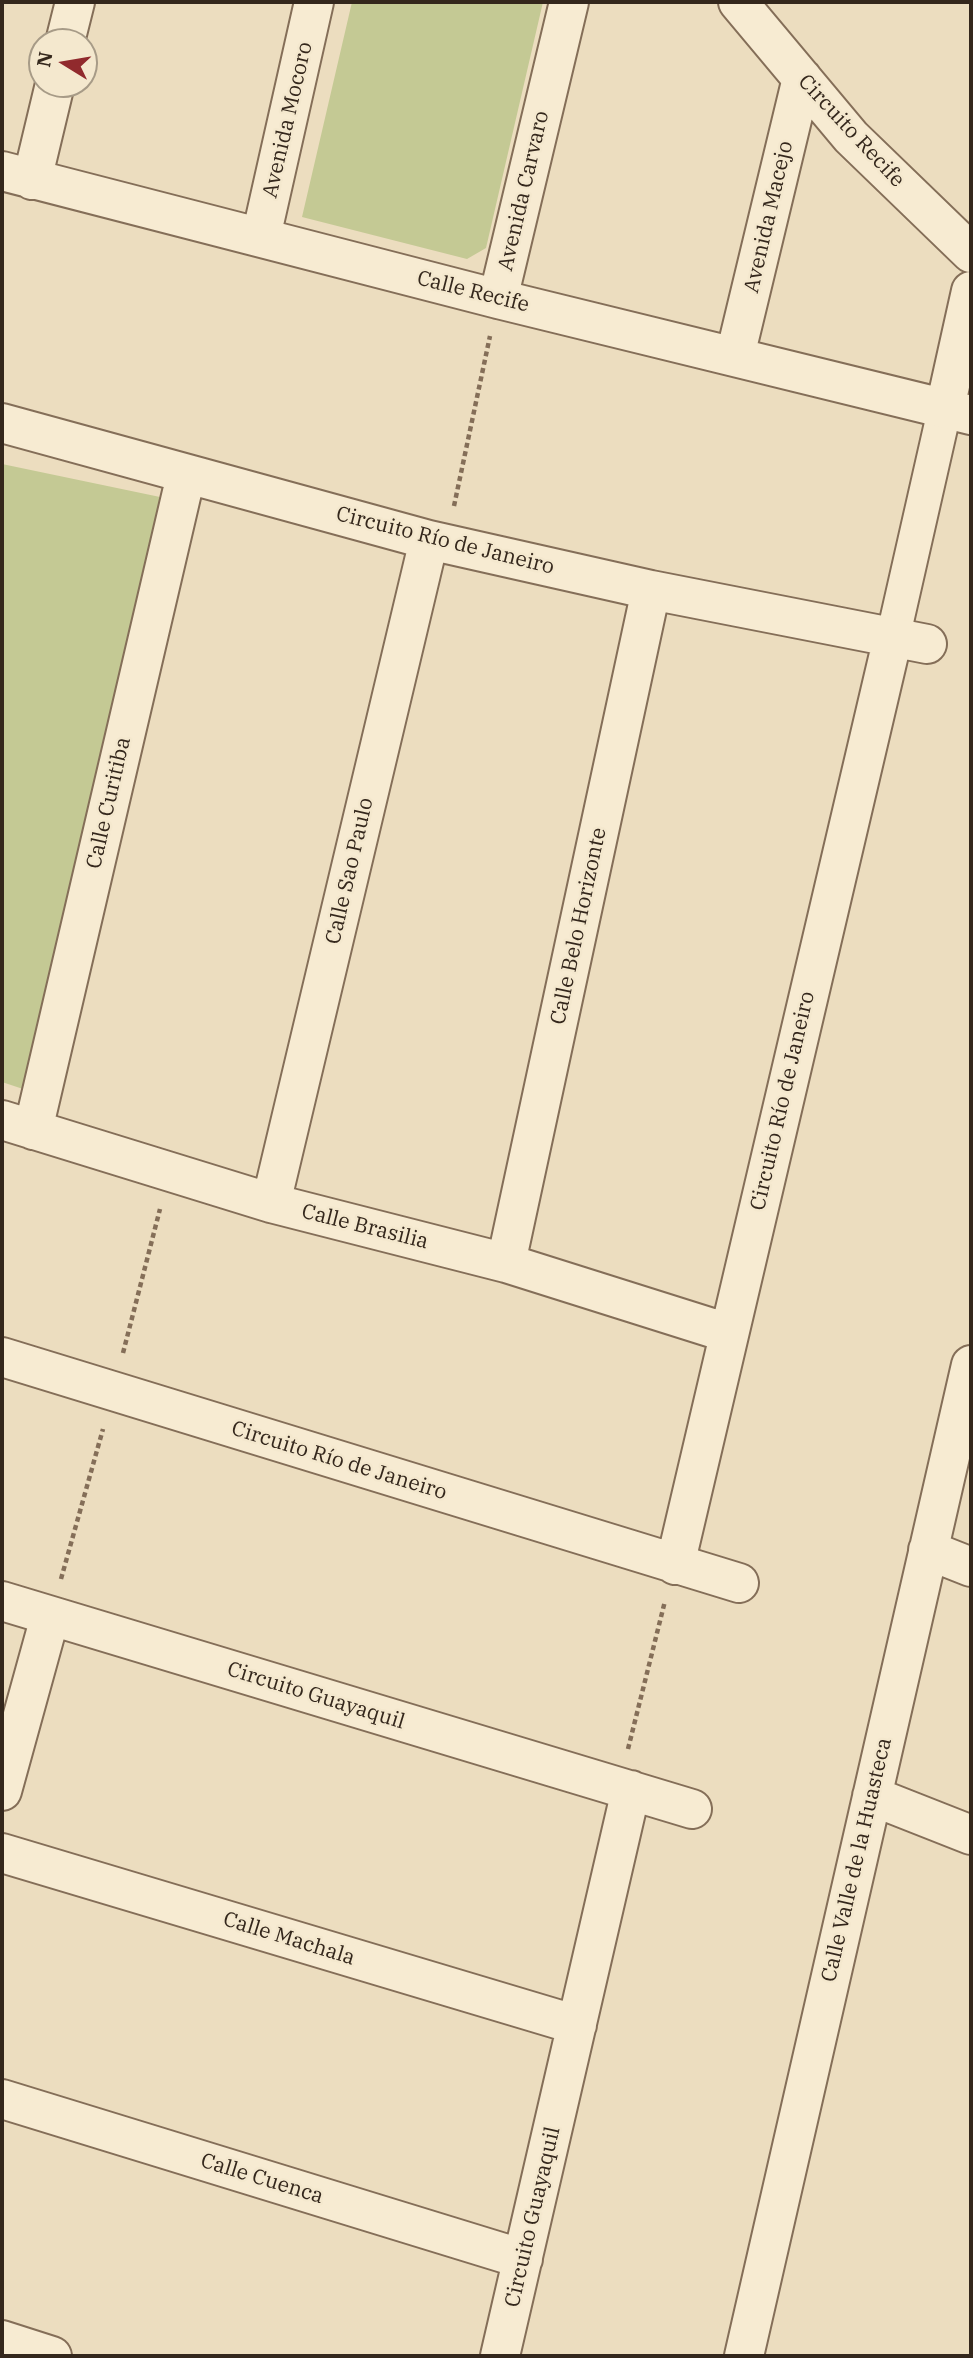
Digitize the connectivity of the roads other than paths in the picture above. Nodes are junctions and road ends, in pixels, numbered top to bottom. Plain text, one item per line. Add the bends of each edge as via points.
1 (75, 2) edge
2 (314, 2) edge
3 (569, 2) edge
4 (738, 2) edge
5 (68, 28) edge
6 (802, 78) junction
7 (49, 98) edge
8 (17, 175) edge
9 (261, 237) junction
10 (971, 253) edge
11 (971, 291) edge
12 (498, 299) junction
13 (735, 356) junction
14 (958, 411) edge
15 (2, 423) edge
16 (186, 475) junction
17 (437, 542) junction
18 (651, 590) junction
19 (910, 641) junction
20 (17, 1125) edge
21 (271, 1203) junction
22 (506, 1263) junction
23 (728, 1332) junction
24 (2, 1357) edge
25 (971, 1365) edge
26 (928, 1550) junction
27 (675, 1564) junction
28 (971, 1567) edge
29 (739, 1583) dead end
30 (2, 1601) edge
31 (50, 1617) junction
32 (625, 1789) junction
33 (2, 1791) edge
34 (872, 1796) junction
35 (692, 1809) dead end
36 (971, 1835) edge
37 (2, 1853) edge
38 (577, 2025) junction
39 (2, 2099) edge
40 (523, 2259) junction
41 (2, 2340) edge
42 (52, 2356) edge
43 (500, 2356) edge
44 (744, 2356) edge

1 - 5 street
2 - 9 street, Avenida Mocoro
3 - 12 street, Avenida Carvaro
4 - 6 street, Circuito Recife
6 - 10 street, Circuito Recife via 851,137
6 - 13 street, Avenida Macejo
7 - 8 street
8 - 9 street, Calle Recife
9 - 12 street, Calle Recife
11 - 14 street
12 - 13 street, Calle Recife
13 - 14 street, Calle Recife
14 - 19 street
15 - 16 street, Circuito Río de Janeiro
16 - 17 street, Circuito Río de Janeiro
16 - 20 street, Calle Curitiba
17 - 18 street, Circuito Río de Janeiro
17 - 21 street, Calle Sao Paulo
18 - 19 street, Circuito Río de Janeiro
18 - 22 street, Calle Belo Horizonte
19 - 23 street, Circuito Río de Janeiro
20 - 21 street, Calle Brasilia
21 - 22 street, Calle Brasilia
22 - 23 street, Calle Brasilia
23 - 27 street, Circuito Río de Janeiro
24 - 27 street, Circuito Río de Janeiro
25 - 26 street, Calle Valle de la Huasteca
26 - 28 street
26 - 34 street, Calle Valle de la Huasteca
27 - 29 street, Circuito Río de Janeiro
30 - 31 street, Circuito Guayaquil
31 - 32 street, Circuito Guayaquil
31 - 33 street
32 - 35 street, Circuito Guayaquil
32 - 38 street, Circuito Guayaquil
34 - 36 street
34 - 44 street, Calle Valle de la Huasteca
37 - 38 street, Calle Machala
38 - 40 street, Circuito Guayaquil
39 - 40 street, Calle Cuenca
40 - 43 street, Circuito Guayaquil
41 - 42 street

